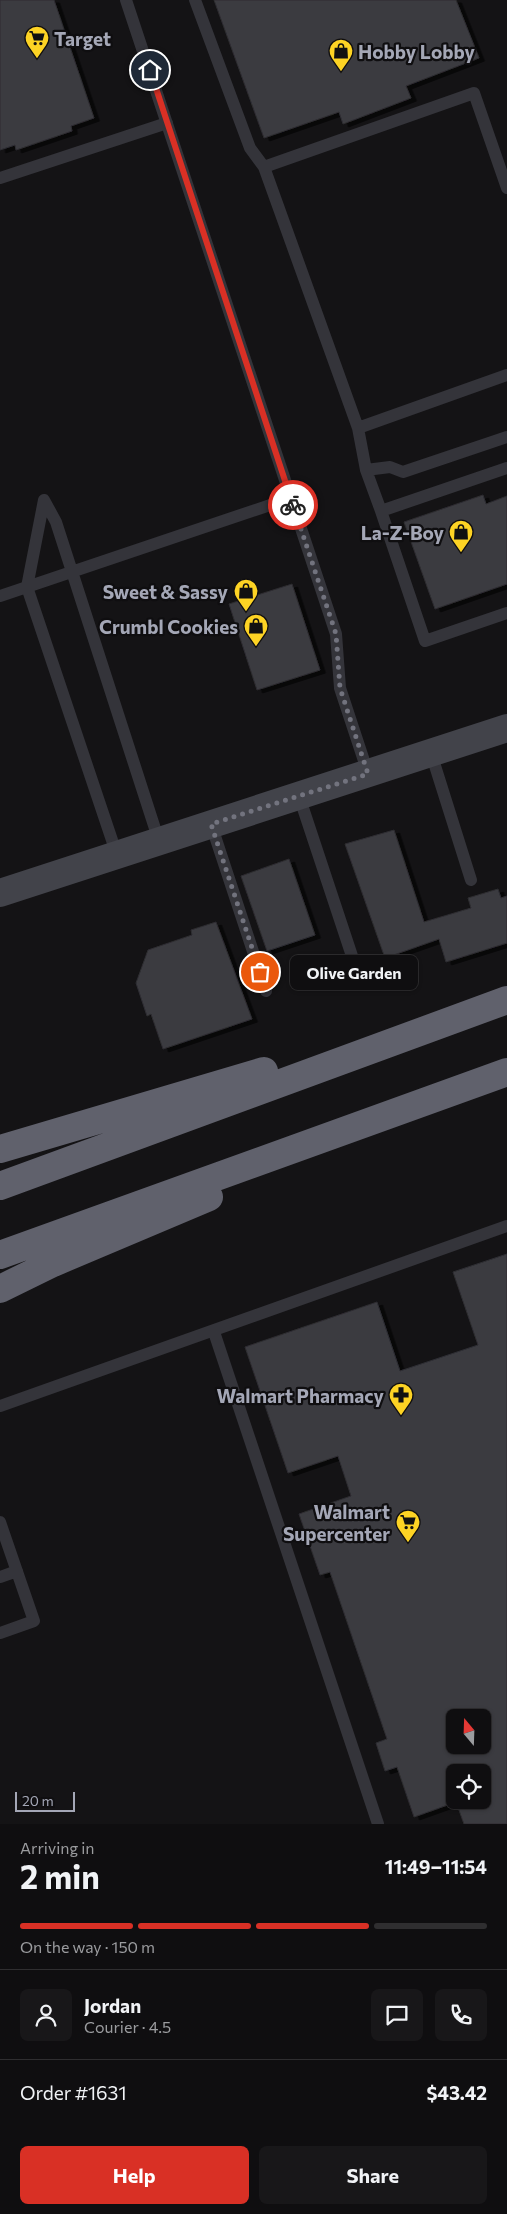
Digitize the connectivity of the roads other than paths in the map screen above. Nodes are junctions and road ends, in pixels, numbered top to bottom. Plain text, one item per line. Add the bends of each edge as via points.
1 (126, 0) edge
2 (195, 0) edge
3 (167, 123) junction
4 (264, 167) junction
5 (0, 178) edge
6 (507, 188) edge
7 (507, 375) edge
8 (358, 428) junction
9 (507, 437) edge
10 (507, 468) edge
11 (366, 470) junction
12 (291, 498) junction
13 (381, 512) junction
14 (71, 572) junction
15 (27, 587) junction
16 (0, 596) edge
17 (507, 613) edge
18 (507, 728) edge
19 (431, 753) junction
20 (368, 774) junction
21 (298, 796) junction
22 (211, 824) junction
23 (159, 841) junction
24 (117, 854) junction
25 (471, 880) dead end
26 (0, 893) edge
27 (354, 962) dead end
28 (266, 991) dead end
29 (507, 999) edge
30 (507, 1072) edge
31 (0, 1149) edge
32 (279, 1154) junction
33 (0, 1186) edge
34 (507, 1226) edge
35 (0, 1255) edge
36 (0, 1289) edge
37 (214, 1332) junction
38 (0, 1406) edge
39 (0, 1522) edge
40 (17, 1571) junction
41 (0, 1577) edge
42 (0, 1633) edge
43 (378, 1824) edge

1 - 3 lane
2 - 4 lane via 250,148
3 - 5 lane
3 - 12 lane
4 - 6 lane via 474,94
4 - 8 lane
7 - 8 lane
8 - 11 lane
9 - 11 lane via 403,472 390,466
10 - 13 lane
11 - 13 lane
12 - 14 lane
12 - 20 lane via 336,634 340,688
13 - 17 lane via 425,641
14 - 15 lane
14 - 15 lane via 56,522 44,500
14 - 23 lane
15 - 16 lane
15 - 24 lane
18 - 19 street
19 - 20 street
19 - 25 lane
20 - 21 street
21 - 22 street
21 - 27 lane
22 - 23 street
22 - 28 lane
23 - 24 street
24 - 26 street
29 - 31 highway
29 - 33 highway
30 - 32 highway
32 - 35 highway
32 - 36 highway via 205,1200 53,1263
34 - 37 lane
37 - 38 lane
37 - 43 lane
39 - 40 lane
40 - 41 lane
40 - 42 lane via 34,1622

